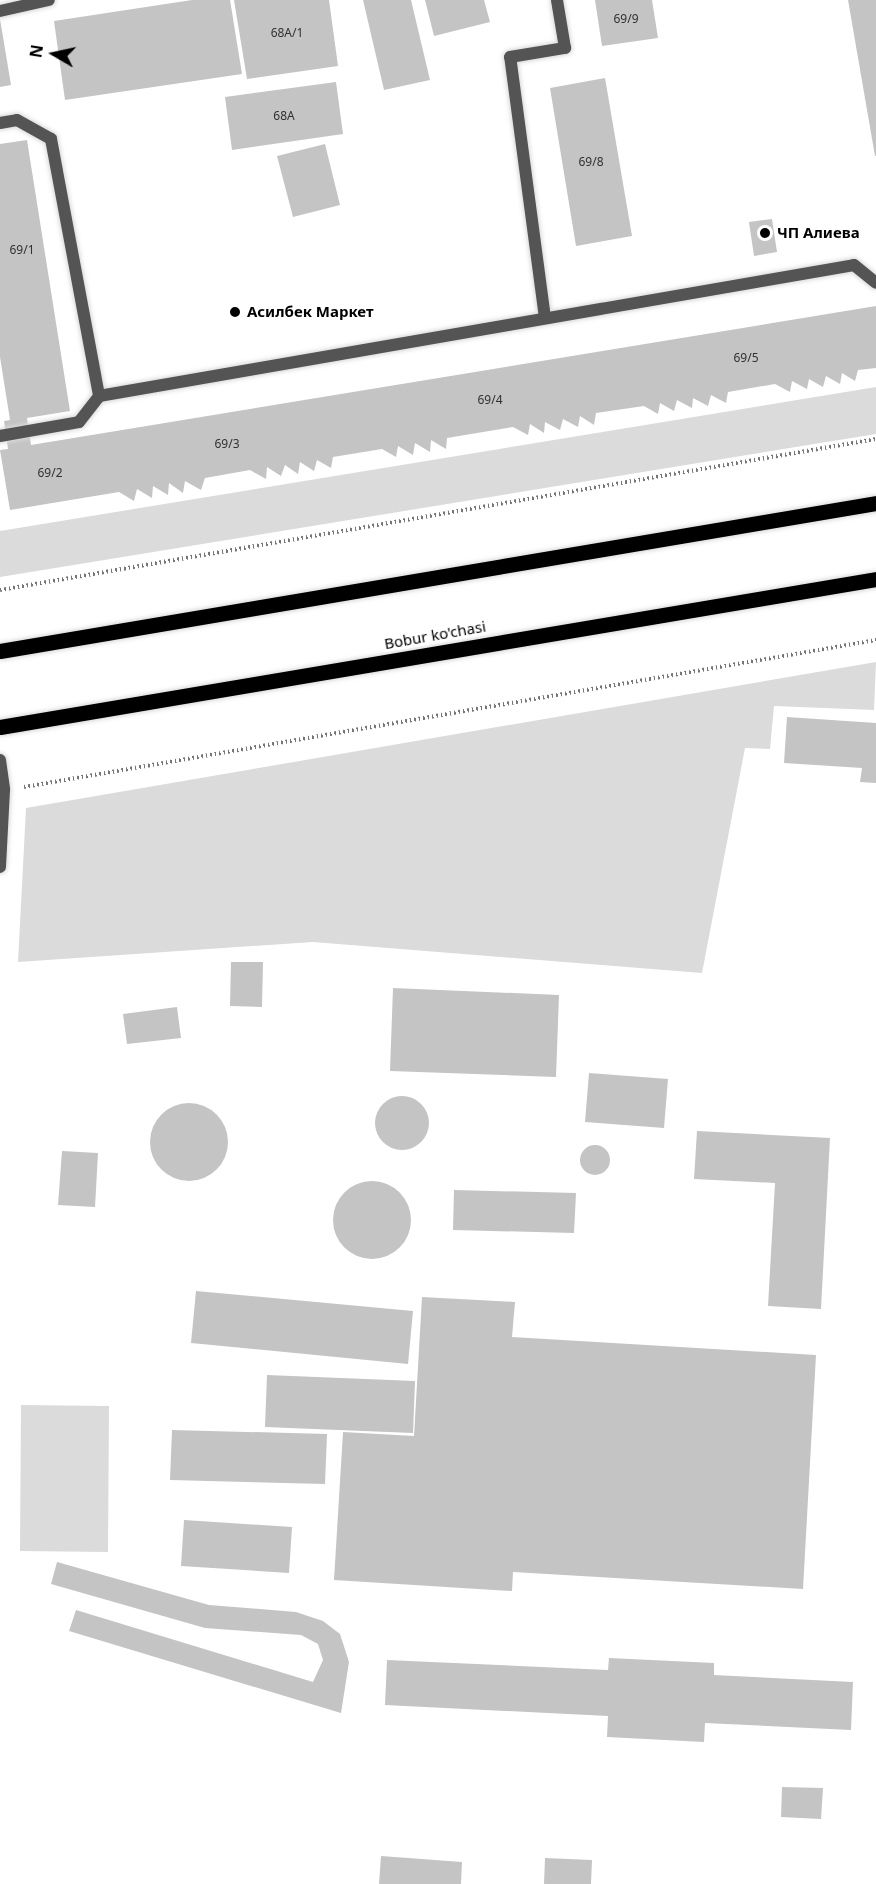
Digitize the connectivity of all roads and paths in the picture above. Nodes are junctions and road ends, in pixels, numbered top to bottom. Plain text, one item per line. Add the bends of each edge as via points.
1 (49, 0) edge
2 (557, 0) edge
3 (0, 11) edge
4 (0, 123) edge
5 (876, 283) edge
6 (545, 318) junction
7 (99, 396) junction
8 (0, 436) edge
9 (876, 439) edge
10 (876, 503) edge
11 (876, 579) edge
12 (0, 590) edge
13 (876, 640) edge
14 (0, 651) edge
15 (0, 728) edge
16 (0, 760) edge
17 (4, 790) junction
18 (0, 867) edge

1 - 3 lane
2 - 6 lane via 565,48 510,57
4 - 7 lane via 17,120 51,139
5 - 6 lane via 854,265
6 - 7 lane
7 - 8 lane via 79,422
9 - 12 path
10 - 14 main road
11 - 15 main road, Bobur ko'chasi
13 - 17 path
16 - 17 lane
17 - 18 lane

